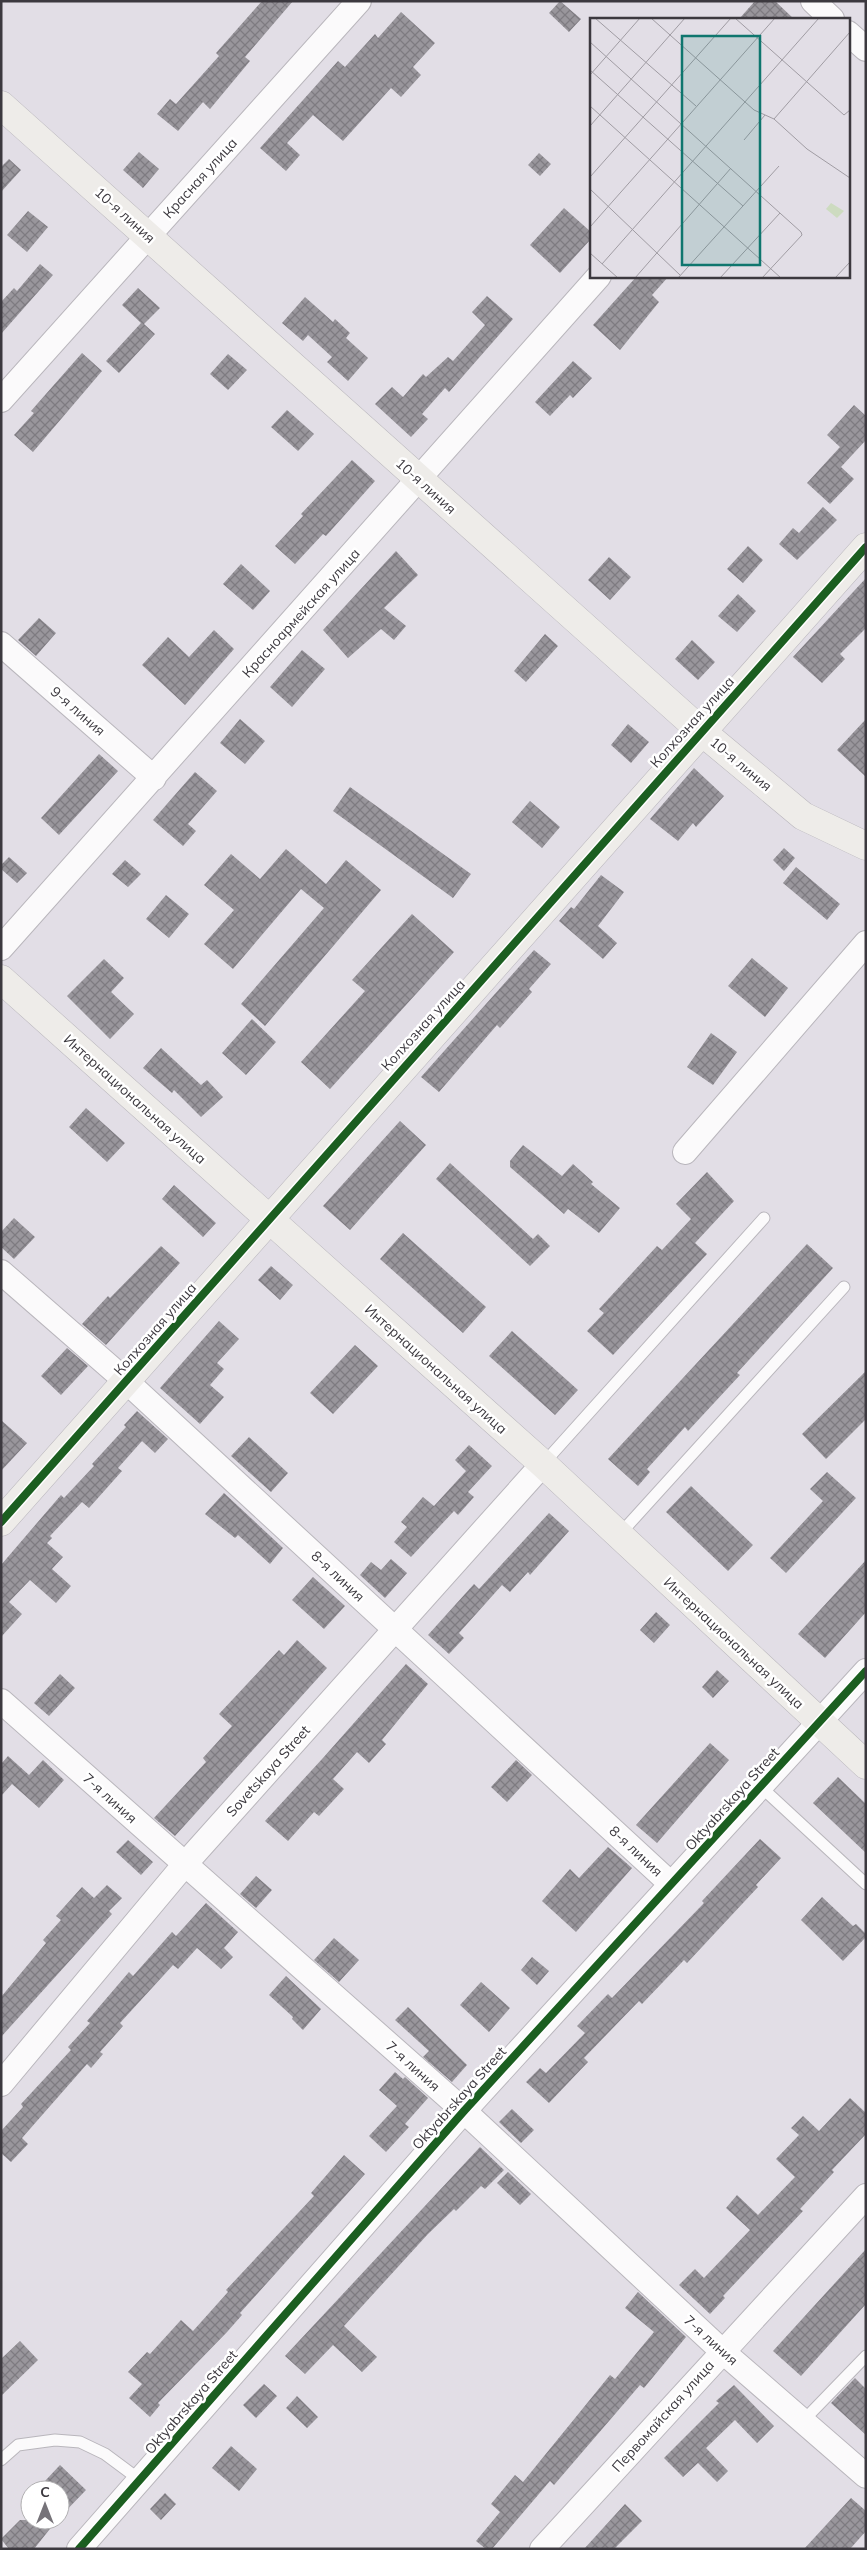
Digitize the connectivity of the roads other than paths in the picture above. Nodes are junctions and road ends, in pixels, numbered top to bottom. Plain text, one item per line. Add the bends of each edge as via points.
1 (359, 1) edge
2 (850, 35) edge
3 (866, 49) edge
4 (1, 105) edge
5 (148, 236) junction
6 (597, 278) edge
7 (1, 400) edge
8 (420, 481) junction
9 (866, 547) edge
10 (1, 644) edge
11 (701, 731) junction
12 (154, 778) junction
13 (866, 846) edge
14 (866, 943) edge
15 (1, 948) edge
16 (1, 979) edge
17 (686, 1152) dead end
18 (268, 1218) junction
19 (764, 1218) dead end
20 (1, 1272) edge
21 (844, 1287) dead end
22 (126, 1381) junction
23 (543, 1464) junction
24 (1, 1522) edge
25 (619, 1535) junction
26 (395, 1629) junction
27 (866, 1671) edge
28 (1, 1701) edge
29 (819, 1722) junction
30 (866, 1765) edge
31 (760, 1786) junction
32 (185, 1864) junction
33 (672, 1884) junction
34 (866, 1884) edge
35 (1, 2084) edge
36 (464, 2111) junction
37 (866, 2196) edge
38 (722, 2351) junction
39 (866, 2357) edge
40 (803, 2421) junction
41 (1, 2460) edge
42 (866, 2476) edge
43 (140, 2480) junction
44 (78, 2549) edge
45 (542, 2549) edge

1 - 5 street, Красная улица
2 - 3 street
4 - 5 street, 10-я линия
5 - 7 street, Красная улица
5 - 8 street, 10-я линия
6 - 8 street, Красноармейская улица
8 - 11 street, 10-я линия
8 - 12 street, Красноармейская улица
9 - 11 street, Колхозная улица
10 - 12 street, 9-я линия
11 - 13 street, 10-я линия via 803,816
11 - 18 street, Колхозная улица
12 - 15 street, Красноармейская улица
14 - 17 street
16 - 18 street, Интернациональная улица
18 - 22 street, Колхозная улица
18 - 23 street, Интернациональная улица
19 - 23 lane
20 - 22 street, 8-я линия
21 - 25 lane
22 - 24 street, Колхозная улица
22 - 26 street, 8-я линия
23 - 25 street, Интернациональная улица
23 - 26 street, Sovetskaya Street
25 - 29 street, Интернациональная улица
26 - 32 street, Sovetskaya Street
26 - 33 street, 8-я линия
27 - 29 street, Oktyabrskaya Street
28 - 32 street, 7-я линия
29 - 30 street, Интернациональная улица
29 - 31 street, Oktyabrskaya Street
31 - 33 street, Oktyabrskaya Street
31 - 34 lane
32 - 35 street, Sovetskaya Street
32 - 36 street, 7-я линия
33 - 36 street, Oktyabrskaya Street
36 - 38 street, 7-я линия
36 - 43 street, Oktyabrskaya Street
37 - 38 street, Первомайская улица
38 - 40 street, 7-я линия
38 - 45 street, Первомайская улица
39 - 40 lane
40 - 42 street, 7-я линия
41 - 43 lane via 18,2445 55,2440 80,2442 105,2454
43 - 44 street, Oktyabrskaya Street

